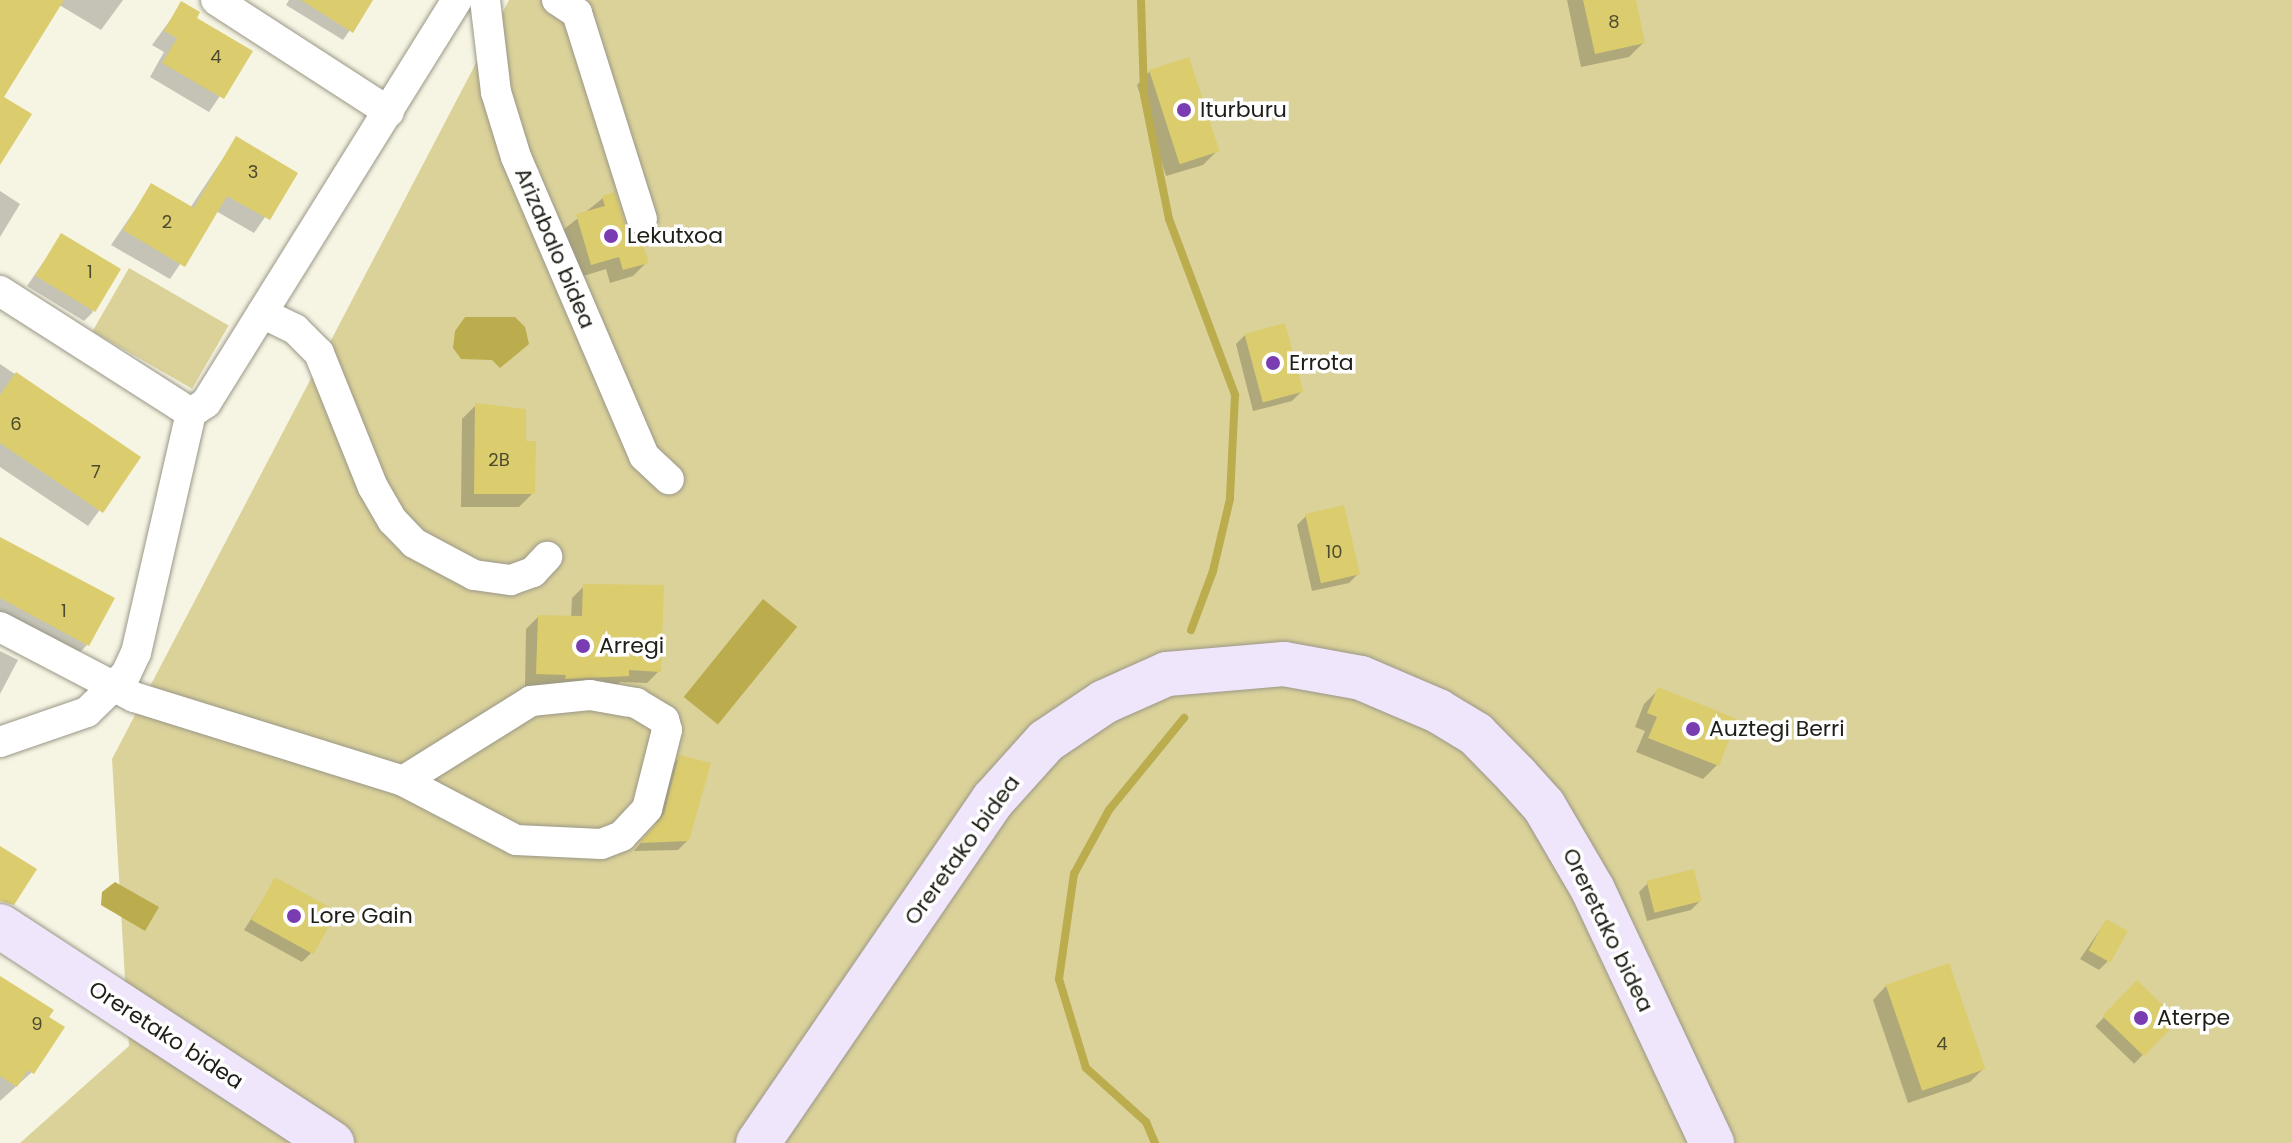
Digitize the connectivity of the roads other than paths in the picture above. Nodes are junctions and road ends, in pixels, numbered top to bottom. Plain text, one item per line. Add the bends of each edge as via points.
1 (216, 0) edge
2 (457, 0) edge
3 (485, 0) edge
4 (557, 0) edge
5 (389, 112) junction
6 (642, 219) dead end
7 (0, 291) edge
8 (262, 313) junction
9 (191, 413) junction
10 (669, 479) dead end
11 (547, 557) dead end
12 (0, 627) edge
13 (114, 687) junction
14 (0, 742) edge
15 (403, 781) junction
16 (0, 926) edge
17 (332, 1143) edge
18 (758, 1143) edge
19 (1712, 1143) edge

1 - 5 street
2 - 5 street
3 - 10 street, Arizabalo bidea via 496,92 516,157 644,456
4 - 6 street via 577,13
5 - 8 street
7 - 9 street
8 - 9 street via 206,403
8 - 11 street via 295,329 319,353 373,487 414,543 446,564 511,580 533,572
9 - 13 street via 136,653
12 - 13 street
13 - 14 street via 87,712
13 - 15 street
15 - 15 street via 516,840 601,844 622,836 647,809 667,730 664,720 636,703 590,695 531,701
16 - 17 main road, Oreretako bidea
18 - 19 main road, Oreretako bidea via 993,800 1046,741 1104,702 1167,674 1284,664 1361,678 1438,711 1476,734 1544,806 1593,890

